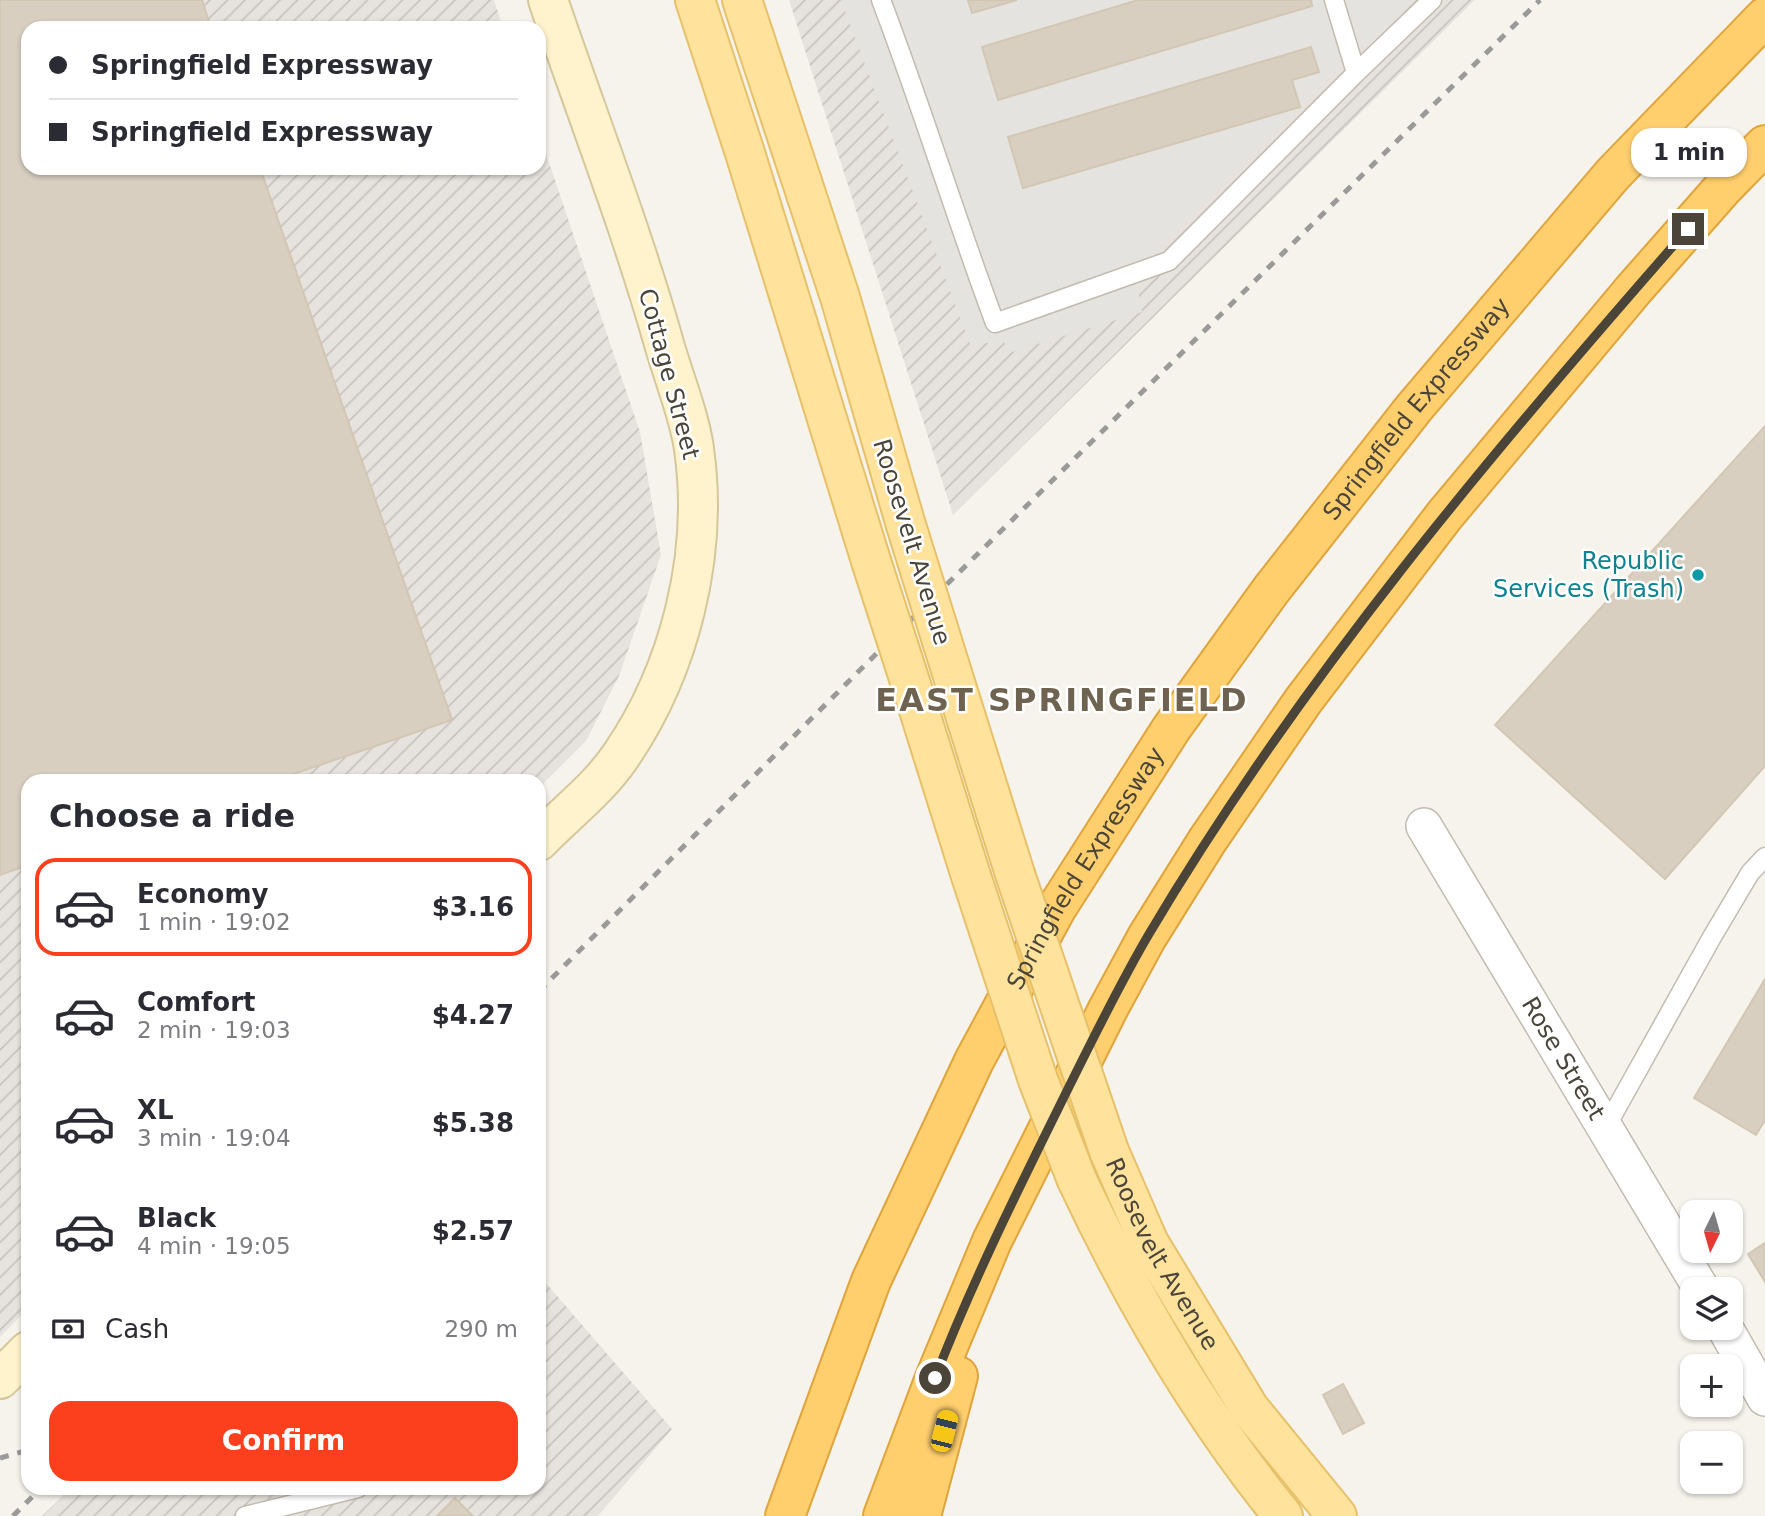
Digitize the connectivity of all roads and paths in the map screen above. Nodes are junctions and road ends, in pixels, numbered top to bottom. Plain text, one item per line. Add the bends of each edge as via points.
1 (548, 0) edge
2 (695, 0) edge
3 (742, 0) edge
4 (881, 0) edge
5 (1334, 0) edge
6 (1432, 0) edge
7 (1765, 17) edge
8 (1356, 73) junction
9 (1765, 145) edge
10 (1424, 826) dead end
11 (546, 834) edge
12 (1765, 857) edge
13 (1606, 1127) junction
14 (992, 1241) junction
15 (1694, 1277) edge
16 (1731, 1340) edge
17 (21, 1358) edge
18 (0, 1379) edge
19 (1765, 1398) edge
20 (330, 1495) edge
21 (245, 1516) edge
22 (785, 1516) edge
23 (883, 1516) edge
24 (921, 1516) edge
25 (1283, 1516) edge
26 (1337, 1516) edge

1 - 11 main road, Cottage Street via 655,311 694,448 698,510 693,572 668,665 620,757
2 - 25 main road, Roosevelt Avenue, bridge via 1038,1080 1107,1246 1197,1401
3 - 26 main road, Roosevelt Avenue, bridge via 840,297 1015,874 1108,1151 1149,1243 1249,1408
4 - 8 lane via 995,323 1169,261
5 - 8 lane
6 - 8 lane
7 - 22 highway, Springfield Expressway via 1613,174 1414,408 1271,590 1171,729 1056,909 975,1062 871,1281
9 - 14 highway via 1532,409 1372,608 1270,747 1147,937
10 - 13 street, Rose Street
12 - 13 lane via 1724,916
13 - 15 street, Rose Street
14 - 23 highway
14 - 24 highway
16 - 19 street
17 - 18 main road
20 - 21 lane

